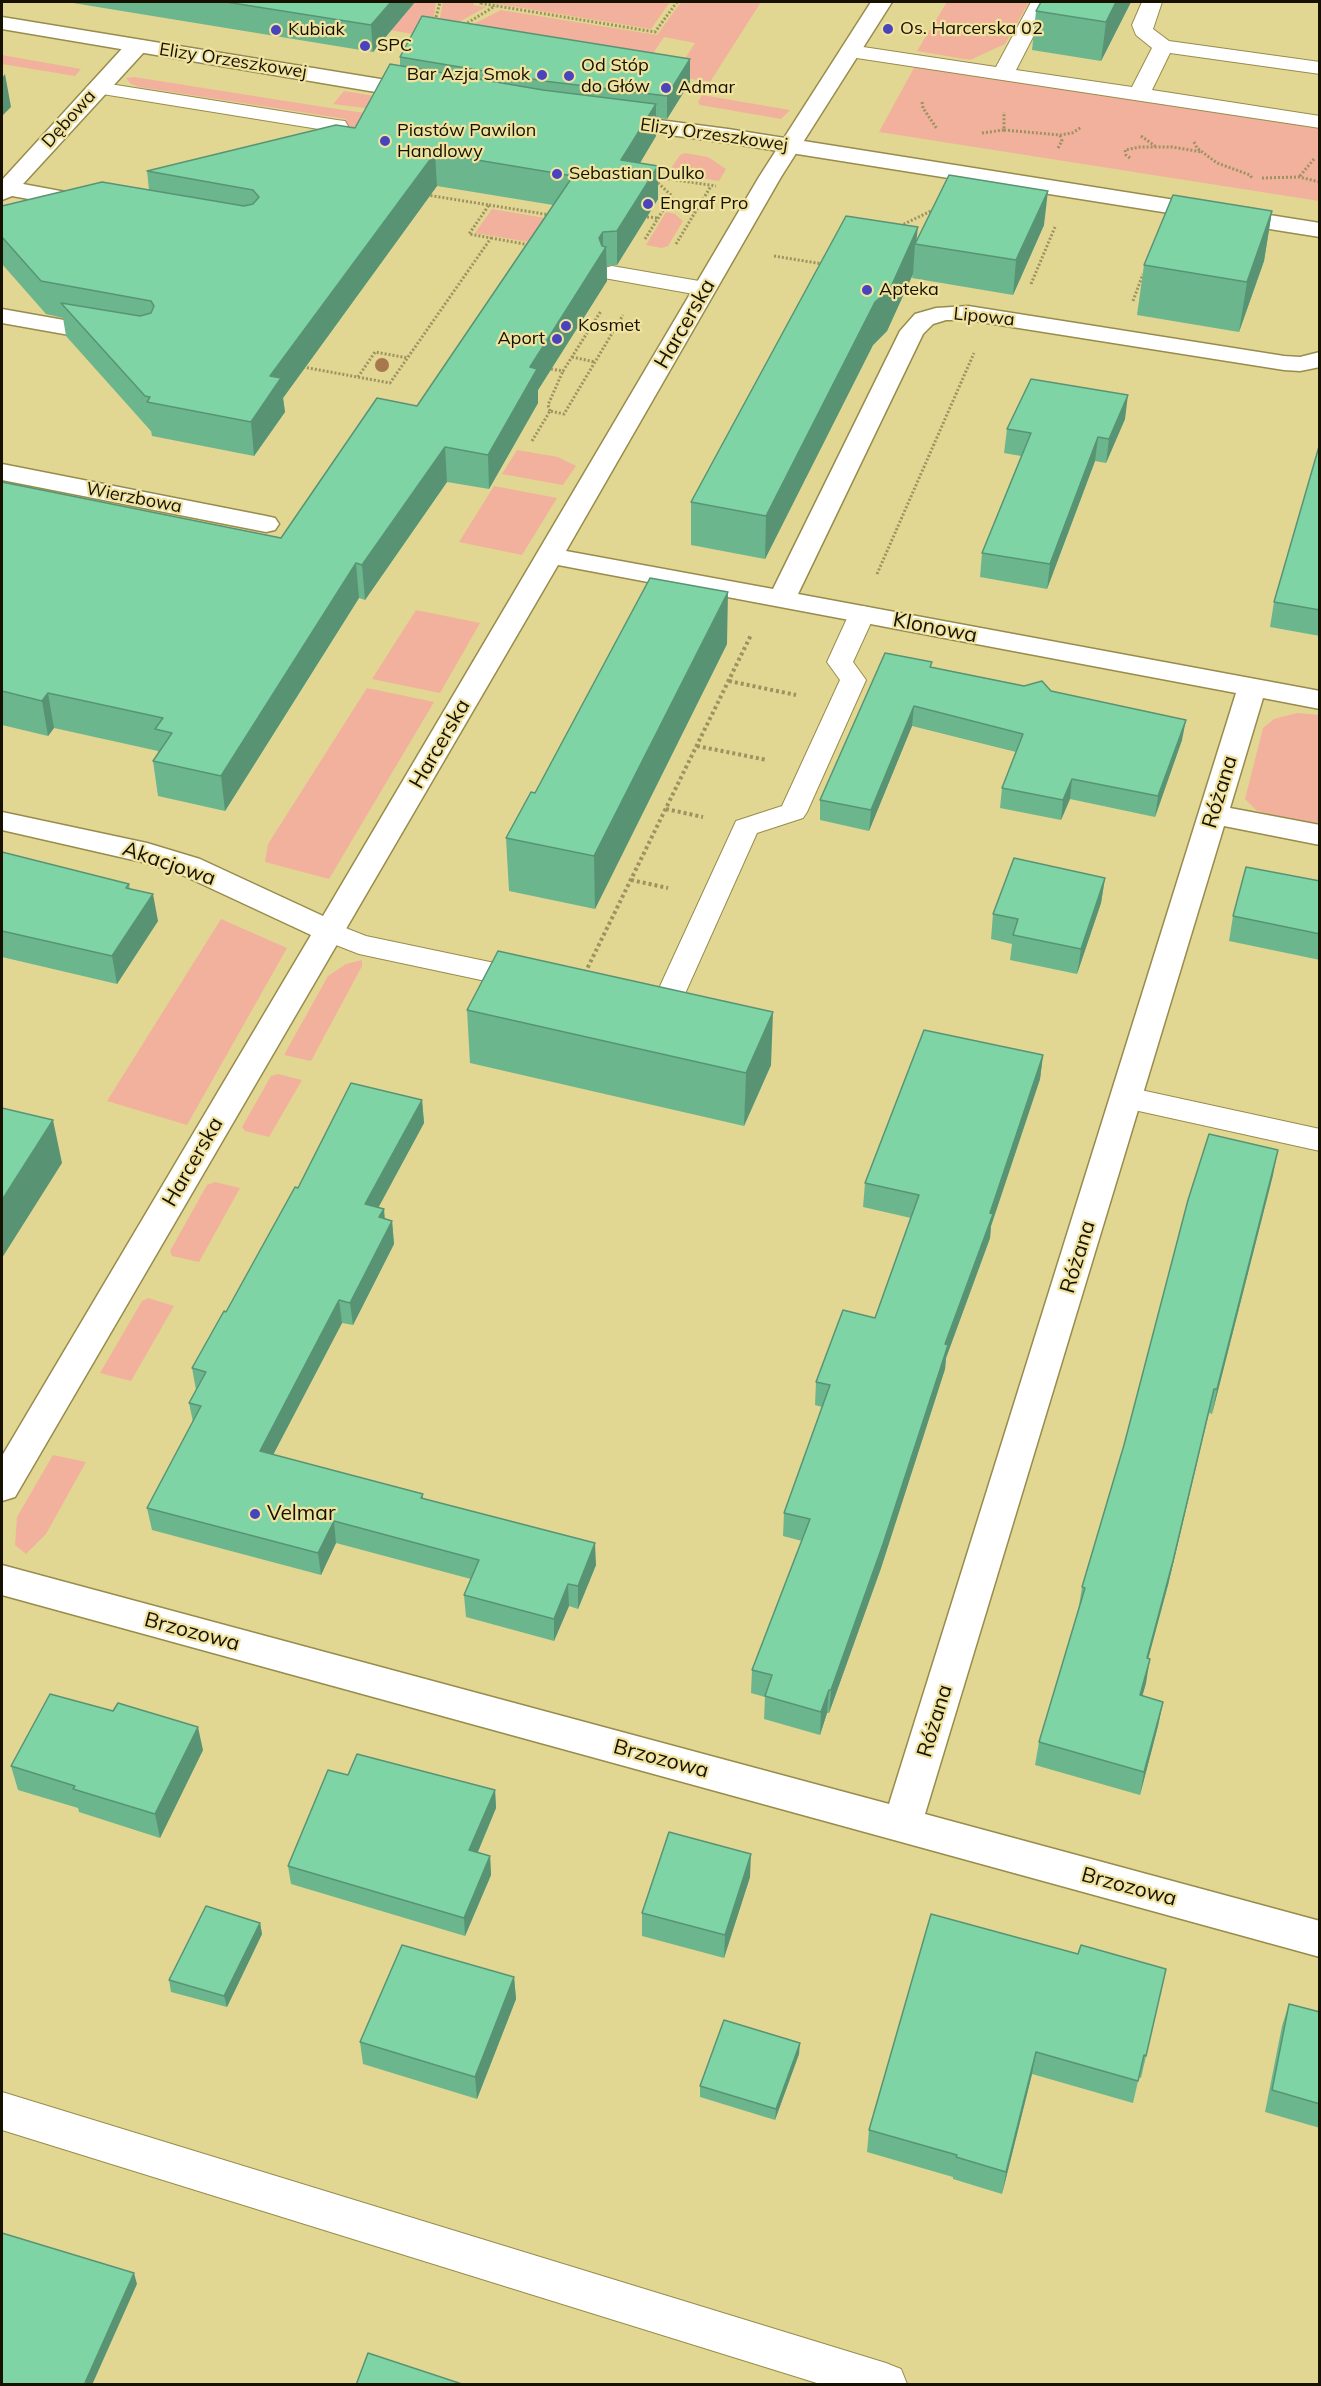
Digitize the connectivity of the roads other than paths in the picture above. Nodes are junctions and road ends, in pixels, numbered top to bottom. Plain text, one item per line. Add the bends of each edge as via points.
1 (881, 2) edge
2 (1041, 2) edge
3 (1152, 2) edge
4 (2, 23) edge
5 (137, 46) junction
6 (1162, 46) junction
7 (850, 51) junction
8 (1320, 68) edge
9 (1003, 74) junction
10 (97, 88) junction
11 (444, 96) edge
12 (1146, 96) junction
13 (589, 118) edge
14 (1320, 122) edge
15 (337, 126) edge
16 (790, 146) junction
17 (4, 191) edge
18 (110, 206) edge
19 (1320, 230) edge
20 (612, 273) dead end
21 (705, 289) junction
22 (2, 316) edge
23 (134, 339) edge
24 (1320, 359) edge
25 (2, 472) edge
26 (266, 524) dead end
27 (550, 556) junction
28 (782, 599) junction
29 (862, 614) junction
30 (1252, 688) junction
31 (1320, 700) edge
32 (1213, 814) junction
33 (2, 821) edge
34 (1320, 835) edge
35 (328, 931) junction
36 (577, 990) edge
37 (609, 997) edge
38 (1127, 1098) junction
39 (1320, 1140) edge
40 (2, 1487) edge
41 (2, 1580) edge
42 (902, 1825) junction
43 (1320, 1939) edge
44 (2, 2111) edge
45 (886, 2385) edge

1 - 7 street, Harcerska
2 - 9 lane
3 - 6 lane via 1143,31
4 - 5 street, Elizy Orzeszkowej
5 - 10 street, Dębowa
5 - 11 street, Elizy Orzeszkowej
6 - 8 lane
6 - 12 lane
7 - 9 lane
7 - 16 street, Harcerska
9 - 12 lane
10 - 15 lane
10 - 17 street, Dębowa
12 - 14 lane
13 - 16 street, Elizy Orzeszkowej
16 - 19 street, Elizy Orzeszkowej
16 - 21 street, Harcerska
17 - 18 street
20 - 21 lane
21 - 27 street, Harcerska
22 - 23 street
24 - 28 street, Lipowa via 1284,363 968,313 924,320 912,331
25 - 26 street, Wierzbowa
27 - 28 street, Klonowa
27 - 35 street, Harcerska
28 - 29 street, Klonowa
29 - 30 street, Klonowa
29 - 37 lane via 840,662 853,680 793,812 746,826 664,1009
30 - 31 street, Klonowa
30 - 32 street, Różana
32 - 34 street
32 - 38 street, Różana
33 - 35 street, Akacjowa via 189,866
35 - 36 lane via 359,944
35 - 40 street, Harcerska
38 - 39 lane
38 - 42 street, Różana
41 - 42 street, Brzozowa
42 - 43 street, Brzozowa
44 - 45 lane

